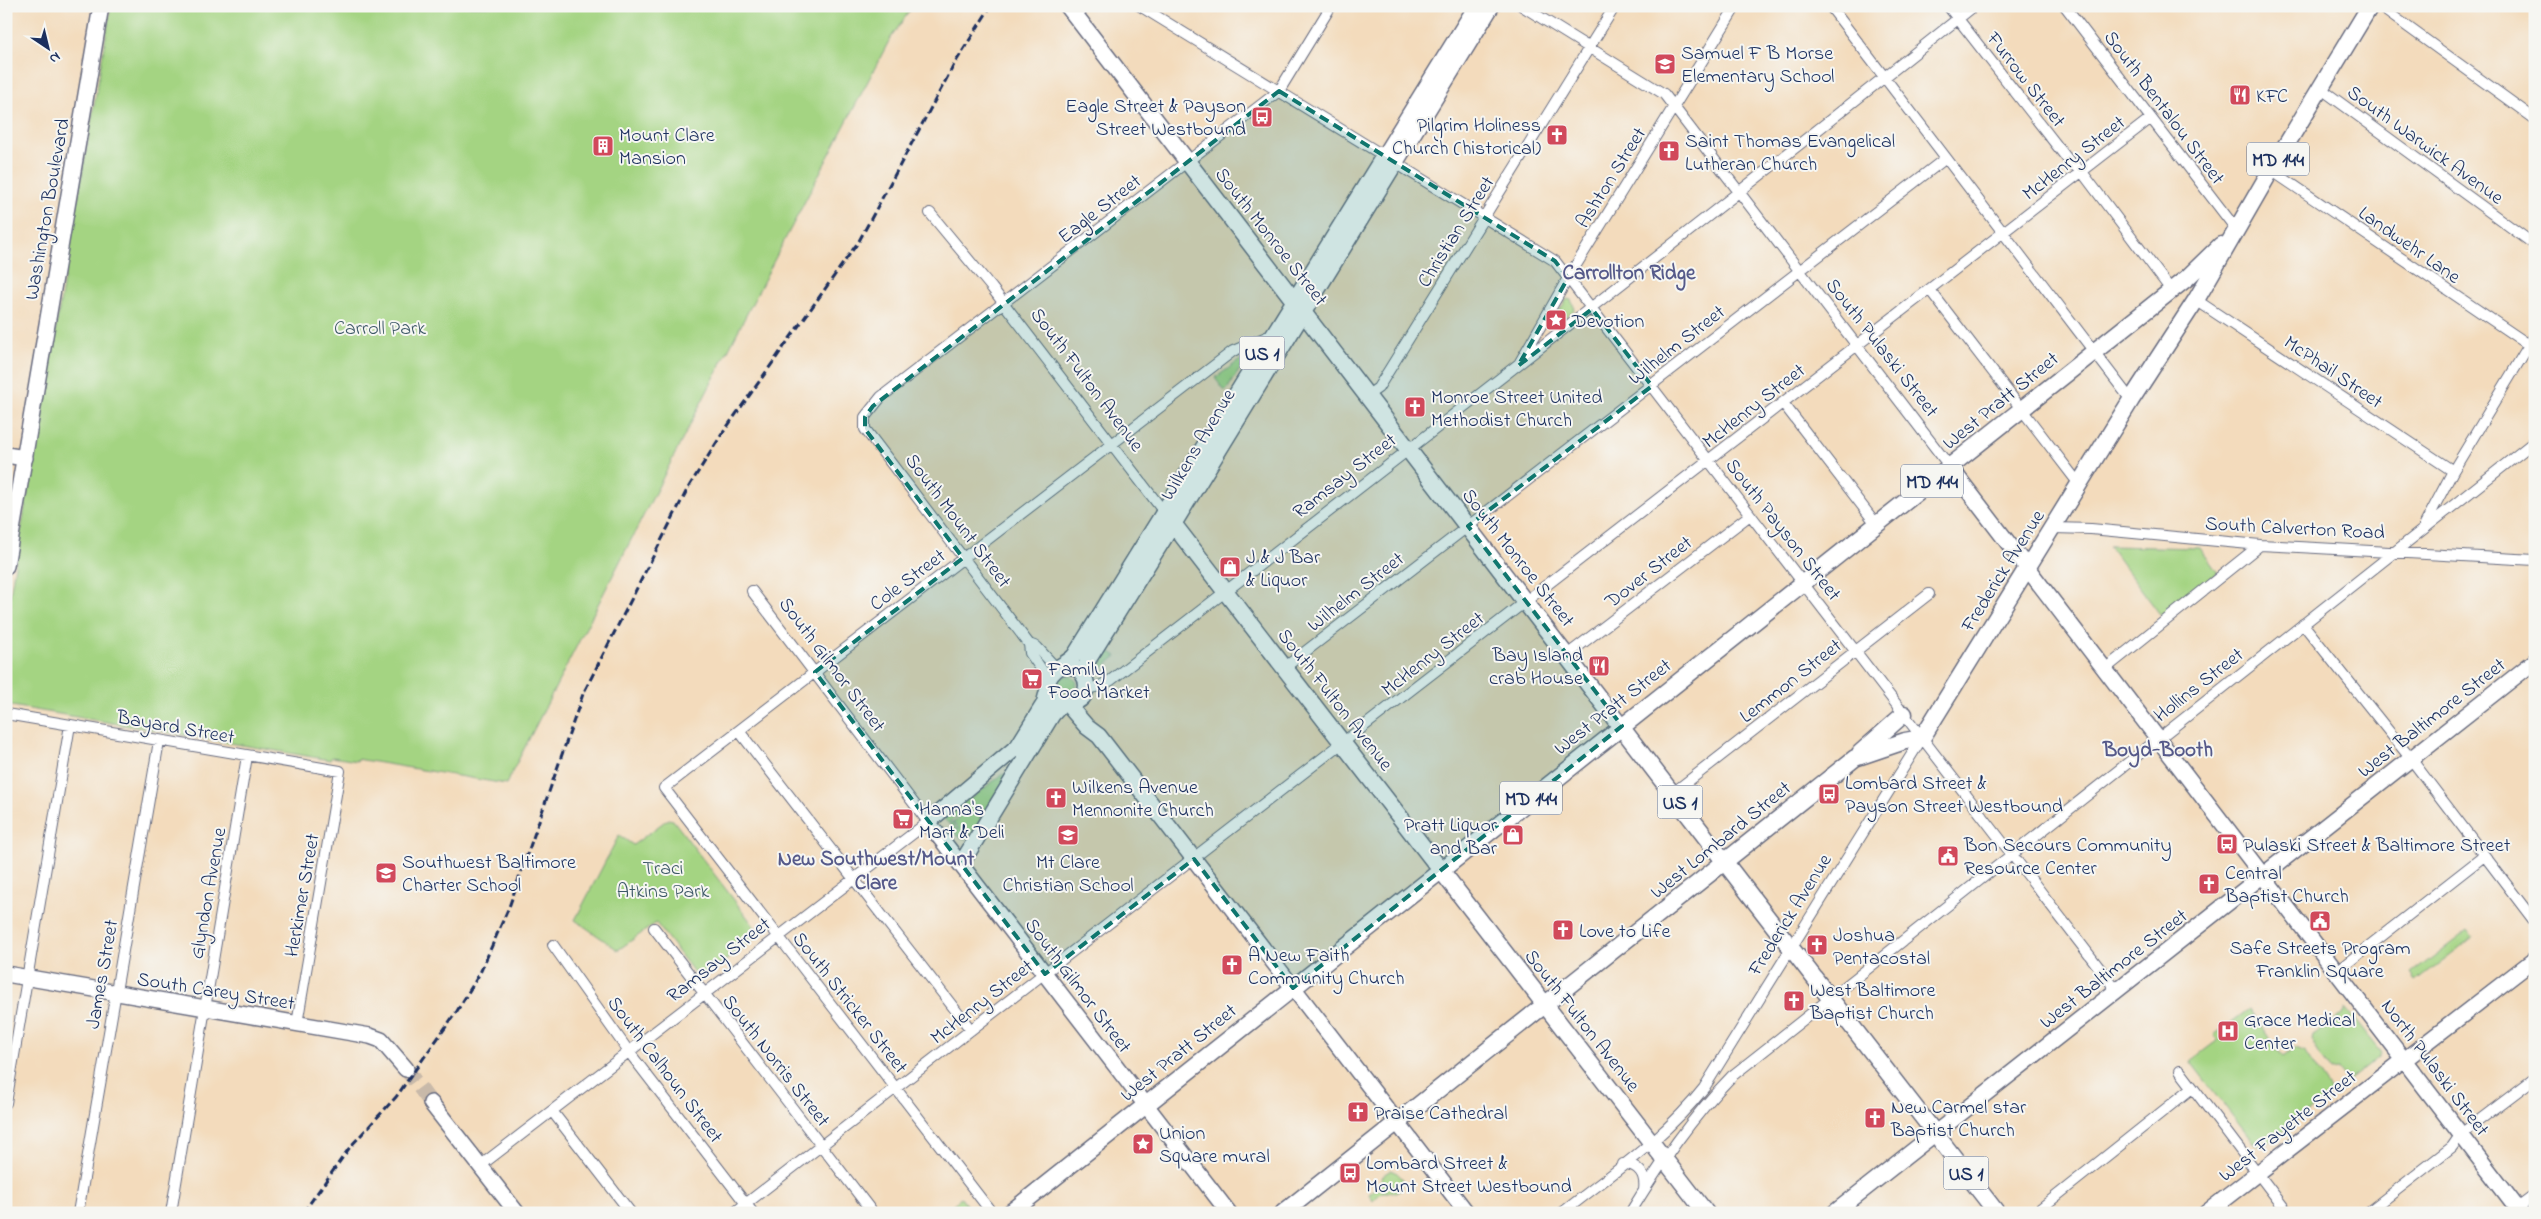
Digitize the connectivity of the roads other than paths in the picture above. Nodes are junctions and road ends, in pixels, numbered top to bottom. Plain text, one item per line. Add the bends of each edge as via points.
1 (101, 6) edge
2 (1140, 6) edge
3 (1331, 6) edge
4 (1477, 6) edge
5 (1491, 6) edge
6 (1522, 6) edge
7 (1615, 6) edge
8 (1736, 6) edge
9 (1830, 6) edge
10 (1948, 6) edge
11 (1974, 6) edge
12 (2065, 6) edge
13 (2370, 6) edge
14 (2379, 6) edge
15 (1071, 8) edge
16 (1958, 19) junction
17 (1589, 48) junction
18 (1884, 77) junction
19 (2320, 88) junction
20 (1279, 91) junction
21 (1674, 107) junction
22 (2151, 118) junction
23 (2535, 119) edge
24 (1946, 158) junction
25 (1390, 159) junction
26 (1188, 161) junction
27 (2271, 170) junction
28 (2082, 172) junction
29 (1739, 192) junction
30 (930, 213) dead end
31 (1484, 217) junction
32 (2236, 229) junction
33 (2003, 233) junction
34 (2535, 245) edge
35 (1799, 270) junction
36 (1568, 278) junction
37 (1930, 290) junction
38 (2172, 290) junction
39 (2196, 300) junction
40 (1003, 303) junction
41 (1299, 305) junction
42 (1592, 309) junction
43 (1273, 334) junction
44 (2535, 335) edge
45 (2529, 345) junction
46 (1857, 346) junction
47 (2094, 351) junction
48 (1517, 367) junction
49 (1652, 386) junction
50 (1368, 395) junction
51 (2131, 400) junction
52 (1783, 403) junction
53 (2022, 410) junction
54 (865, 417) joint
55 (2535, 440) edge
56 (1111, 444) junction
57 (1409, 450) junction
58 (6, 455) edge
59 (25, 458) junction
60 (1709, 461) junction
61 (1950, 467) junction
62 (2453, 471) junction
63 (2079, 484) junction
64 (1750, 515) junction
65 (1168, 518) junction
66 (1877, 524) junction
67 (1468, 526) junction
68 (2053, 528) junction
69 (2424, 528) junction
70 (2260, 545) junction
71 (2394, 551) junction
72 (963, 558) junction
73 (2535, 560) edge
74 (6, 566) edge
75 (2027, 569) junction
76 (1803, 582) junction
77 (752, 591) dead end
78 (1226, 591) junction
79 (1929, 594) dead end
80 (1526, 602) junction
81 (2303, 624) junction
82 (1856, 651) junction
83 (1568, 655) junction
84 (2535, 661) edge
85 (1284, 668) junction
86 (2105, 670) junction
87 (815, 672) junction
88 (1053, 676) junction
89 (1085, 687) junction
90 (1065, 705) junction
91 (6, 714) edge
92 (1904, 714) junction
93 (70, 725) junction
94 (1622, 726) junction
95 (739, 731) junction
96 (1099, 736) junction
97 (1922, 738) junction
98 (2158, 738) junction
99 (159, 741) junction
100 (1343, 744) junction
101 (248, 756) junction
102 (1855, 758) junction
103 (2410, 759) junction
104 (1002, 762) joint
105 (340, 771) joint
106 (664, 788) joint
107 (1673, 793) junction
108 (928, 822) junction
109 (2012, 854) junction
110 (2484, 856) junction
111 (1194, 859) junction
112 (1725, 863) junction
113 (960, 864) junction
114 (1441, 870) junction
115 (2263, 875) junction
116 (854, 879) junction
117 (2535, 922) edge
118 (654, 928) dead end
119 (779, 937) junction
120 (553, 945) dead end
121 (1792, 949) junction
122 (2535, 959) edge
123 (2338, 971) junction
124 (6, 974) edge
125 (1045, 974) junction
126 (27, 978) junction
127 (1293, 988) junction
128 (2116, 991) junction
129 (116, 994) junction
130 (704, 994) junction
131 (1831, 998) junction
132 (1545, 1006) junction
133 (205, 1008) junction
134 (297, 1024) junction
135 (971, 1030) junction
136 (629, 1052) junction
137 (2404, 1060) junction
138 (406, 1069) tunnel mouth
139 (2180, 1071) dead end
140 (2535, 1078) edge
141 (896, 1088) junction
142 (2192, 1088) junction
143 (6, 1103) edge
144 (431, 1103) tunnel mouth
145 (1146, 1105) junction
146 (552, 1111) junction
147 (1396, 1122) junction
148 (1935, 1133) junction
149 (2461, 1134) junction
150 (1651, 1143) junction
151 (822, 1145) junction
152 (1664, 1158) junction
153 (1623, 1164) junction
154 (480, 1166) junction
155 (2258, 1173) junction
156 (1644, 1190) junction
157 (2535, 1194) edge
158 (746, 1203) junction
159 (2516, 1211) edge
160 (78, 1213) edge
161 (171, 1213) edge
162 (516, 1213) edge
163 (631, 1213) edge
164 (734, 1213) edge
165 (753, 1213) edge
166 (873, 1213) edge
167 (992, 1213) edge
168 (1010, 1213) edge
169 (1229, 1213) edge
170 (1283, 1213) edge
171 (1466, 1213) edge
172 (1562, 1213) edge
173 (1630, 1213) edge
174 (1706, 1213) edge
175 (1834, 1213) edge
176 (1997, 1213) edge
177 (2035, 1213) edge
178 (2206, 1213) edge
179 (2288, 1213) edge
180 (2367, 1213) edge

1 - 59 street, Washington Boulevard
2 - 20 street, South Payson Street
3 - 20 street, Eagle Street
4 - 25 main road, Wilkens Avenue / US 1
5 - 25 main road, Wilkens Avenue / US 1
6 - 17 street, South Pulaski Street
7 - 17 street, Christian Street
8 - 21 street, Ashton Street
9 - 18 street
10 - 16 street, Furrow Street
11 - 16 street, Ramsay Street
12 - 22 street, South Bentalou Street
13 - 19 main road, Frederick Avenue / MD 144
14 - 23 street
15 - 26 main road, South Monroe Street
16 - 18 street, Ramsay Street
16 - 28 street, Furrow Street via 2069,161
17 - 21 street, South Pulaski Street via 1664,94
17 - 31 street, Christian Street
18 - 24 street
18 - 29 street, Ramsay Street
19 - 27 main road, Frederick Avenue / MD 144
19 - 34 street, South Warwick Avenue
20 - 25 street, South Payson Street
20 - 26 street, Eagle Street
21 - 29 street, South Pulaski Street
21 - 36 street, Ashton Street
22 - 28 street, McHenry Street
22 - 32 street, South Bentalou Street
24 - 33 street
24 - 35 street, Wilhelm Street
25 - 31 street, South Payson Street
25 - 41 main road, Wilkens Avenue / US 1
26 - 40 street, Eagle Street
26 - 41 main road, South Monroe Street
27 - 32 main road, Frederick Avenue / MD 144
27 - 45 street, Landwehr Lane
28 - 33 street, McHenry Street
28 - 38 street, Furrow Street
29 - 35 street, South Pulaski Street
29 - 42 street, Ramsay Street
30 - 40 street, South Fulton Avenue
31 - 36 street, South Payson Street via 1555,261
31 - 50 street, Christian Street via 1378,388
32 - 38 main road, West Pratt Street / MD 144
32 - 39 main road, Frederick Avenue / MD 144
33 - 37 street, McHenry Street
33 - 47 street
35 - 46 street, South Pulaski Street
35 - 49 street, Wilhelm Street
36 - 42 street, South Payson Street
36 - 48 street, Ashton Street
37 - 46 street, McHenry Street
37 - 53 street
38 - 47 main road, West Pratt Street / MD 144
39 - 51 main road, Frederick Avenue / MD 144
39 - 62 street, McPhail Street
40 - 54 street, Eagle Street via 882,397
40 - 56 street, South Fulton Avenue
41 - 43 main road, Wilkens Avenue / US 1
41 - 50 main road, South Monroe Street / US 1
41 - 65 main road, Wilkens Avenue
42 - 48 street, Ramsay Street
42 - 49 street, South Payson Street
43 - 56 street, Cole Street via 1233,351
43 - 65 main road, Wilkens Avenue / US 1
44 - 45 street
45 - 62 street
46 - 52 street, McHenry Street
46 - 61 street, South Pulaski Street
47 - 51 street
47 - 53 main road, West Pratt Street / MD 144
48 - 57 street, Ramsay Street
49 - 60 street, South Payson Street
49 - 67 street, Wilhelm Street
50 - 57 main road, South Monroe Street / US 1
51 - 63 main road, Frederick Avenue / MD 144
52 - 60 street, McHenry Street
52 - 66 street
53 - 61 main road, West Pratt Street / MD 144
53 - 63 street
54 - 72 street, South Mount Street via 864,429
55 - 69 street, Hollins Street
56 - 65 street, South Fulton Avenue
56 - 72 street, Cole Street
57 - 67 main road, South Monroe Street / US 1
57 - 78 street, Ramsay Street
58 - 59 street
59 - 74 street, Washington Boulevard
60 - 64 street, South Payson Street
60 - 80 street, McHenry Street
61 - 66 main road, West Pratt Street / MD 144
61 - 75 street, South Pulaski Street
62 - 69 street
63 - 68 main road, Frederick Avenue / MD 144
64 - 76 street, South Payson Street
64 - 83 street, Dover Street
65 - 78 main road, South Fulton Avenue
65 - 88 street, Wilkens Avenue via 1075,655
65 - 89 street, Wilkens Avenue via 1088,660
66 - 76 main road, West Pratt Street / MD 144
67 - 80 main road, South Monroe Street / US 1
67 - 85 street, Wilhelm Street
68 - 70 street, South Calverton Road
68 - 75 main road, Frederick Avenue / MD 144
69 - 71 street, Hollins Street
70 - 71 street, South Calverton Road
70 - 86 street
71 - 73 street, South Calverton Road
71 - 81 street, Hollins Street
72 - 87 street, Cole Street
72 - 88 street, South Mount Street via 1029,644 1037,647
75 - 86 street, South Pulaski Street
75 - 97 main road, Frederick Avenue / MD 144
76 - 82 street, South Payson Street
76 - 94 main road, West Pratt Street / MD 144
77 - 87 street, South Gilmor Street
78 - 85 main road, South Fulton Avenue
78 - 89 street, Ramsay Street via 1108,681
79 - 82 street, Lemmon Street
80 - 83 main road, South Monroe Street / US 1
80 - 100 street, McHenry Street
81 - 98 street, Hollins Street
81 - 103 street
82 - 92 street, South Payson Street
82 - 107 street, Lemmon Street
83 - 94 main road, South Monroe Street / US 1
84 - 103 street, West Baltimore Street
85 - 100 main road, South Fulton Avenue
86 - 98 street, South Pulaski Street
87 - 95 street, Cole Street
87 - 108 street, South Gilmor Street
88 - 89 street via 1075,667
88 - 90 street via 1054,699
88 - 104 street, Wilkens Avenue via 1044,704 1018,746
89 - 90 street via 1076,703
89 - 96 street via 1087,710 1095,721
90 - 96 street
90 - 113 street via 1052,715
91 - 93 street, Bayard Street
92 - 97 street, South Payson Street
92 - 102 main road, West Lombard Street
93 - 99 street, Bayard Street
93 - 126 street
94 - 107 main road, South Monroe Street / US 1
94 - 114 main road, West Pratt Street / MD 144
95 - 106 street, Cole Street
95 - 116 street
96 - 111 street
97 - 102 main road, West Lombard Street
97 - 109 street, South Payson Street
97 - 121 street, Frederick Avenue
98 - 109 street, Hollins Street
98 - 115 street, South Pulaski Street
99 - 101 street, Bayard Street
99 - 129 street, James Street
100 - 111 street, McHenry Street
100 - 114 main road, South Fulton Avenue
101 - 105 street, Bayard Street
101 - 133 street, Glyndon Avenue
102 - 112 main road, West Lombard Street
103 - 110 street
103 - 115 street, West Baltimore Street
104 - 108 street, Ramsay Street
105 - 134 street, Herkimer Street
106 - 119 street, South Stricker Street
107 - 112 main road, South Monroe Street / US 1
108 - 113 street, South Gilmor Street
108 - 116 street, Ramsay Street
109 - 128 street, South Payson Street
109 - 131 street, Hollins Street
110 - 117 street
110 - 123 street
111 - 125 street, McHenry Street
111 - 127 street
112 - 121 main road, South Monroe Street / US 1
112 - 132 main road, West Lombard Street
113 - 125 street, South Gilmor Street
114 - 127 main road, West Pratt Street
114 - 132 main road, South Fulton Avenue
115 - 123 street, North Pulaski Street
115 - 128 street, West Baltimore Street
116 - 119 street, Ramsay Street
116 - 135 street
118 - 130 street, South Norris Street
119 - 130 street, Ramsay Street
119 - 141 street, South Stricker Street
120 - 136 street, South Calhoun Street
121 - 131 main road, South Monroe Street / US 1
121 - 150 street, Frederick Avenue via 1704,1088 1678,1119
122 - 137 street, West Fayette Street
123 - 137 street, North Pulaski Street
124 - 126 street, South Carey Street
125 - 135 street, McHenry Street
125 - 145 street, South Gilmor Street
126 - 129 street, South Carey Street
126 - 143 street
127 - 145 main road, West Pratt Street
127 - 147 street
128 - 148 street, West Baltimore Street
129 - 133 street, South Carey Street
129 - 160 street, James Street
130 - 136 street, Ramsay Street
130 - 151 street, South Norris Street
131 - 148 main road, South Monroe Street / US 1
131 - 152 street, Hollins Street via 1732,1076 1697,1114
132 - 147 main road, West Lombard Street
132 - 150 main road, South Fulton Avenue
133 - 134 street, South Carey Street
133 - 161 street, Glyndon Avenue
134 - 138 street, South Carey Street via 380,1040
135 - 141 street, McHenry Street
136 - 146 street, Ramsay Street
136 - 158 street, South Calhoun Street
137 - 149 street, North Pulaski Street
137 - 155 street, West Fayette Street
139 - 142 street
140 - 149 street
141 - 151 street, McHenry Street
141 - 167 street, South Stricker Street
142 - 155 street
142 - 177 street
144 - 154 street
145 - 168 main road, West Pratt Street
145 - 169 street, South Gilmor Street
146 - 154 street, Ramsay Street
146 - 163 street
147 - 170 main road, West Lombard Street
147 - 171 street
148 - 175 street, West Baltimore Street
148 - 176 main road, US 1
149 - 159 street, North Pulaski Street
149 - 180 street via 2452,1147
150 - 152 main road, South Fulton Avenue
150 - 153 street
151 - 158 street, McHenry Street
151 - 166 street, South Norris Street
152 - 156 street
152 - 174 main road, South Fulton Avenue
153 - 156 street via 1634,1166 1642,1173
153 - 172 street
154 - 162 street
155 - 178 street, West Fayette Street
155 - 179 street
156 - 173 street
157 - 159 street
158 - 164 street, McHenry Street
158 - 165 street, South Calhoun Street

